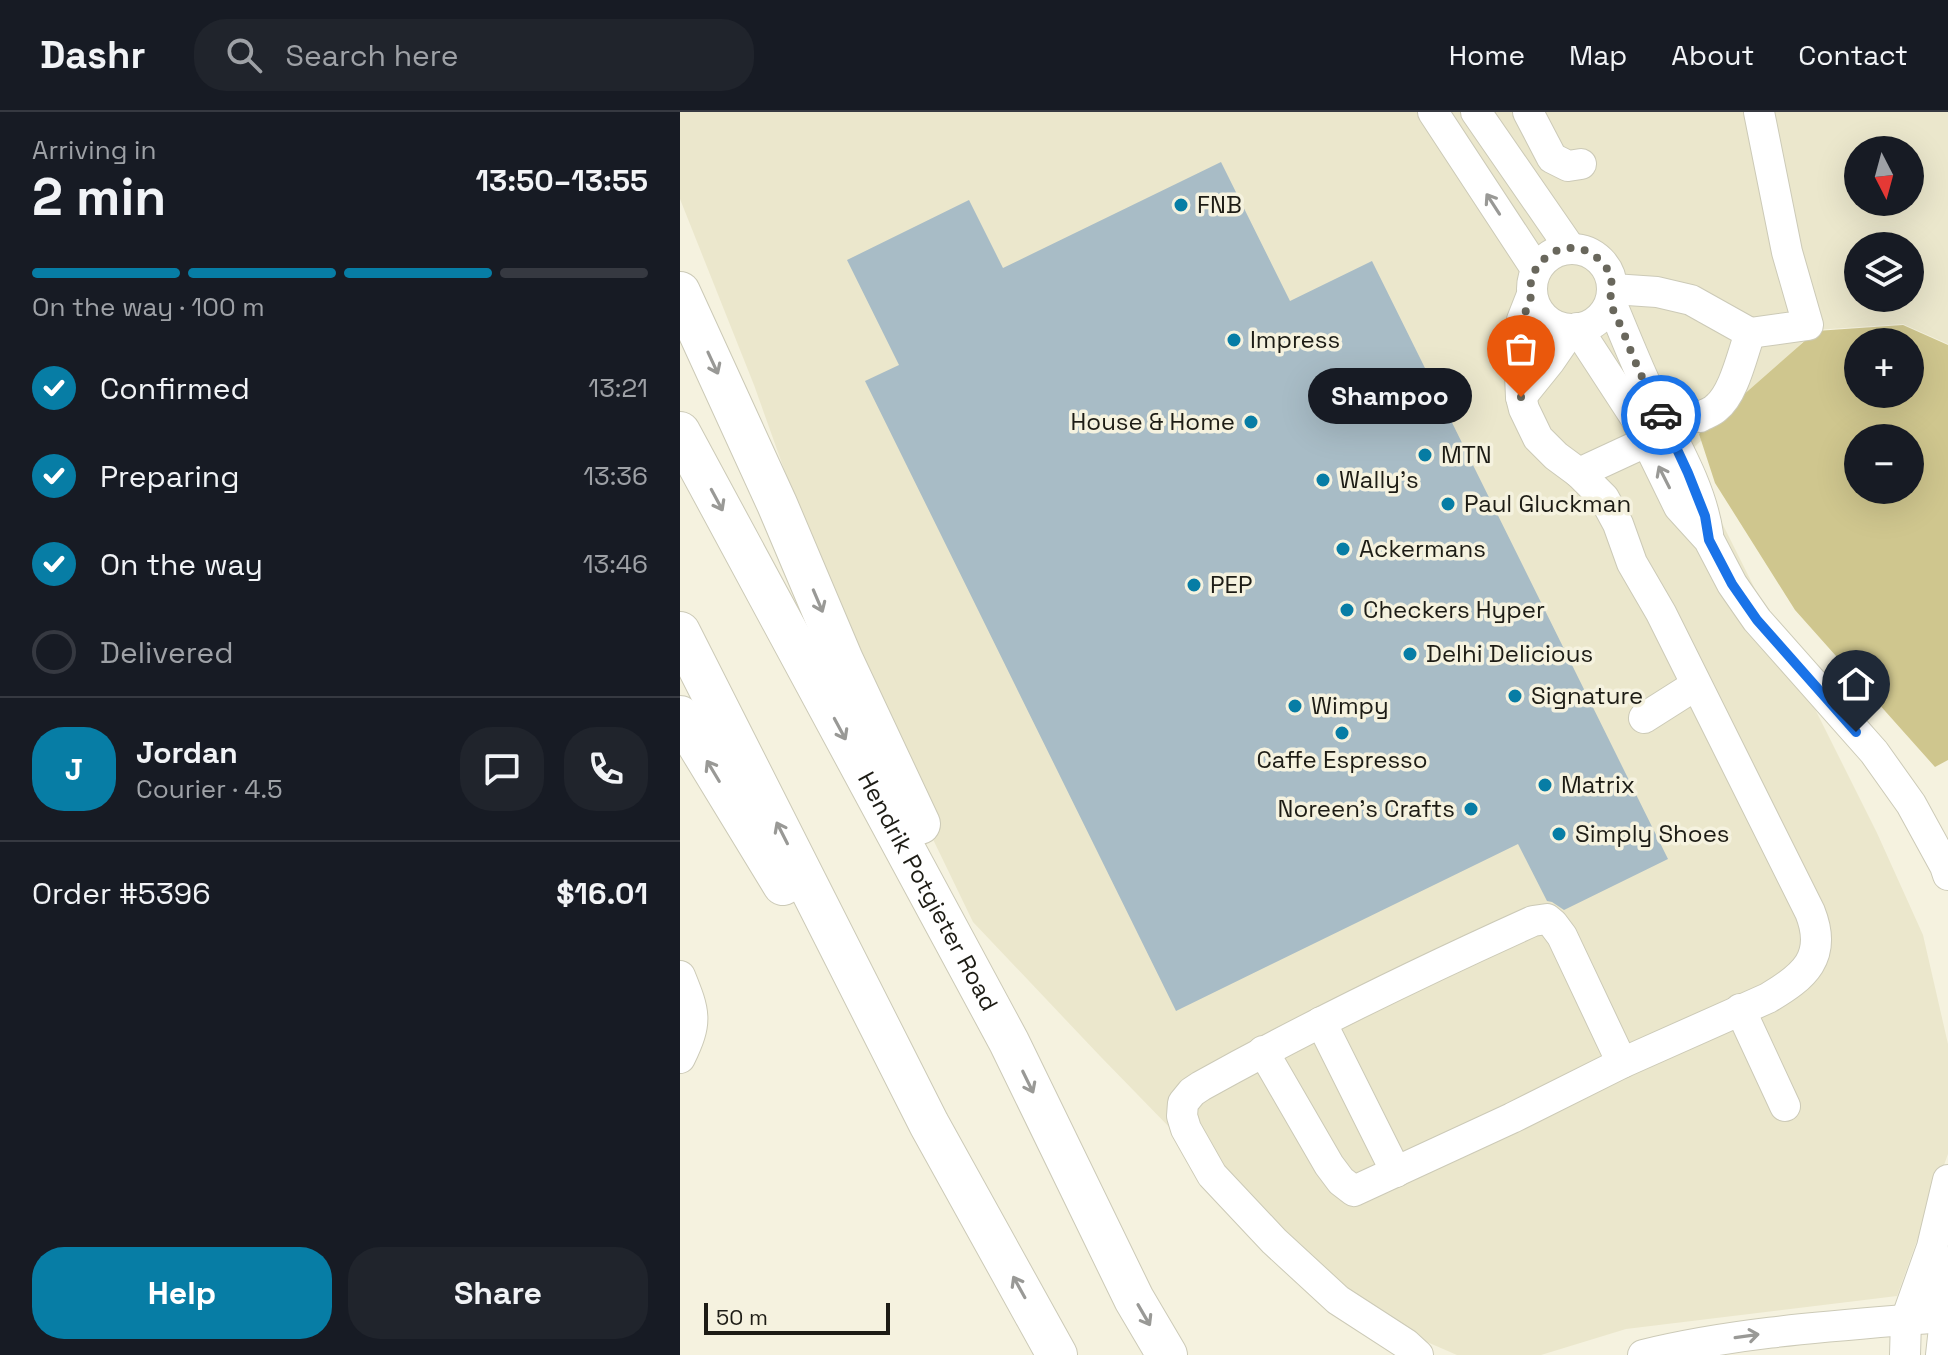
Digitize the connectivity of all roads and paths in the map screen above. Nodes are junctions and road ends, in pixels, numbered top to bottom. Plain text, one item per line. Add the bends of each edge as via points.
1 (1433, 112) edge
2 (1476, 112) edge
3 (1528, 112) edge
4 (1759, 112) edge
5 (1581, 164) dead end
6 (1570, 248) junction
7 (1534, 283) junction
8 (680, 292) edge
9 (1612, 295) junction
10 (1574, 329) junction
11 (1750, 333) junction
12 (1521, 397) junction
13 (1700, 417) dead end
14 (680, 432) edge
15 (1633, 448) dead end
16 (1579, 473) junction
17 (1709, 540) junction
18 (680, 632) edge
19 (1696, 685) junction
20 (680, 716) edge
21 (1644, 718) dead end
22 (1948, 875) edge
23 (680, 976) edge
24 (1740, 1009) junction
25 (1321, 1022) junction
26 (1009, 1042) junction
27 (1263, 1051) junction
28 (680, 1057) edge
29 (1622, 1063) junction
30 (1785, 1106) dead end
31 (929, 1124) junction
32 (1396, 1172) junction
33 (1948, 1180) edge
34 (1932, 1247) junction
35 (1947, 1319) edge
36 (1906, 1320) junction
37 (1057, 1355) edge
38 (1167, 1355) edge
39 (1418, 1355) edge
40 (1643, 1355) edge
41 (1905, 1355) edge
42 (1941, 1355) edge

7 -> 1 street
2 - 6 street
3 - 5 street via 1552,158 1568,166
4 - 11 street via 1787,252 1808,325
6 - 7 street via 1545,258
6 - 9 street via 1595,255 1604,265
7 - 10 street via 1537,310 1546,321
7 - 12 street via 1522,320
8 -> 26 main road via 978,956
9 - 10 street via 1595,322
9 - 11 street via 1657,292 1691,300
9 - 17 street via 1635,361 1688,473
10 - 12 street
17 -> 10 street via 1679,507 1635,417
11 - 13 street via 1725,399
12 - 16 street via 1538,438
14 -> 26 main road, Hendrik Potgieter Road
15 - 16 street
16 - 19 street via 1604,498
17 - 22 street via 1757,620 1911,804
31 -> 18 main road
19 - 21 street
19 - 24 street via 1816,928 1817,947 1806,971 1786,988
31 -> 20 main road
23 - 28 street via 694,1022
24 - 29 street
24 - 30 street
25 - 27 street
25 - 29 street via 1547,919 1562,936
25 - 32 street
26 -> 38 main road, Hendrik Potgieter Road via 1134,1299
27 - 32 street via 1341,1181 1354,1191
27 - 39 street via 1192,1092 1183,1103 1186,1129 1212,1175 1274,1241 1338,1300
29 - 32 street
37 -> 31 main road
33 - 34 street
34 - 35 street
34 - 36 street
35 - 36 street
35 - 42 street
40 -> 36 street via 1796,1329
36 - 41 street

